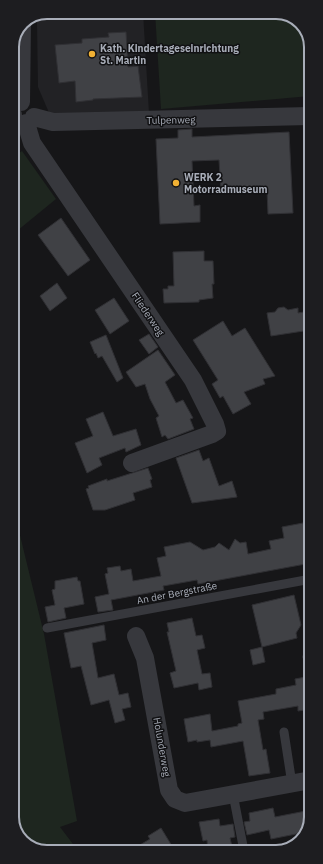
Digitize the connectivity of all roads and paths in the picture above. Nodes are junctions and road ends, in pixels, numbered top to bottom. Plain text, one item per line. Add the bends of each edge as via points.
1 (22, 36) edge
2 (21, 114) edge
3 (304, 116) edge
4 (132, 463) dead end
5 (304, 580) edge
6 (47, 628) dead end
7 (136, 636) dead end
8 (284, 732) dead end
9 (304, 781) edge
10 (292, 784) junction
11 (233, 794) junction
12 (243, 845) edge

1 - 2 street
2 - 3 street, Tulpenweg via 53,122
2 - 4 street, Fliederweg via 32,143 193,380 215,424 217,431 212,434
5 - 6 lane, An der Bergstraße
7 - 11 street, Holunderweg via 145,658 169,790 175,799 185,803
8 - 10 lane
9 - 10 street, Holunderweg
10 - 11 street, Holunderweg
11 - 12 lane

